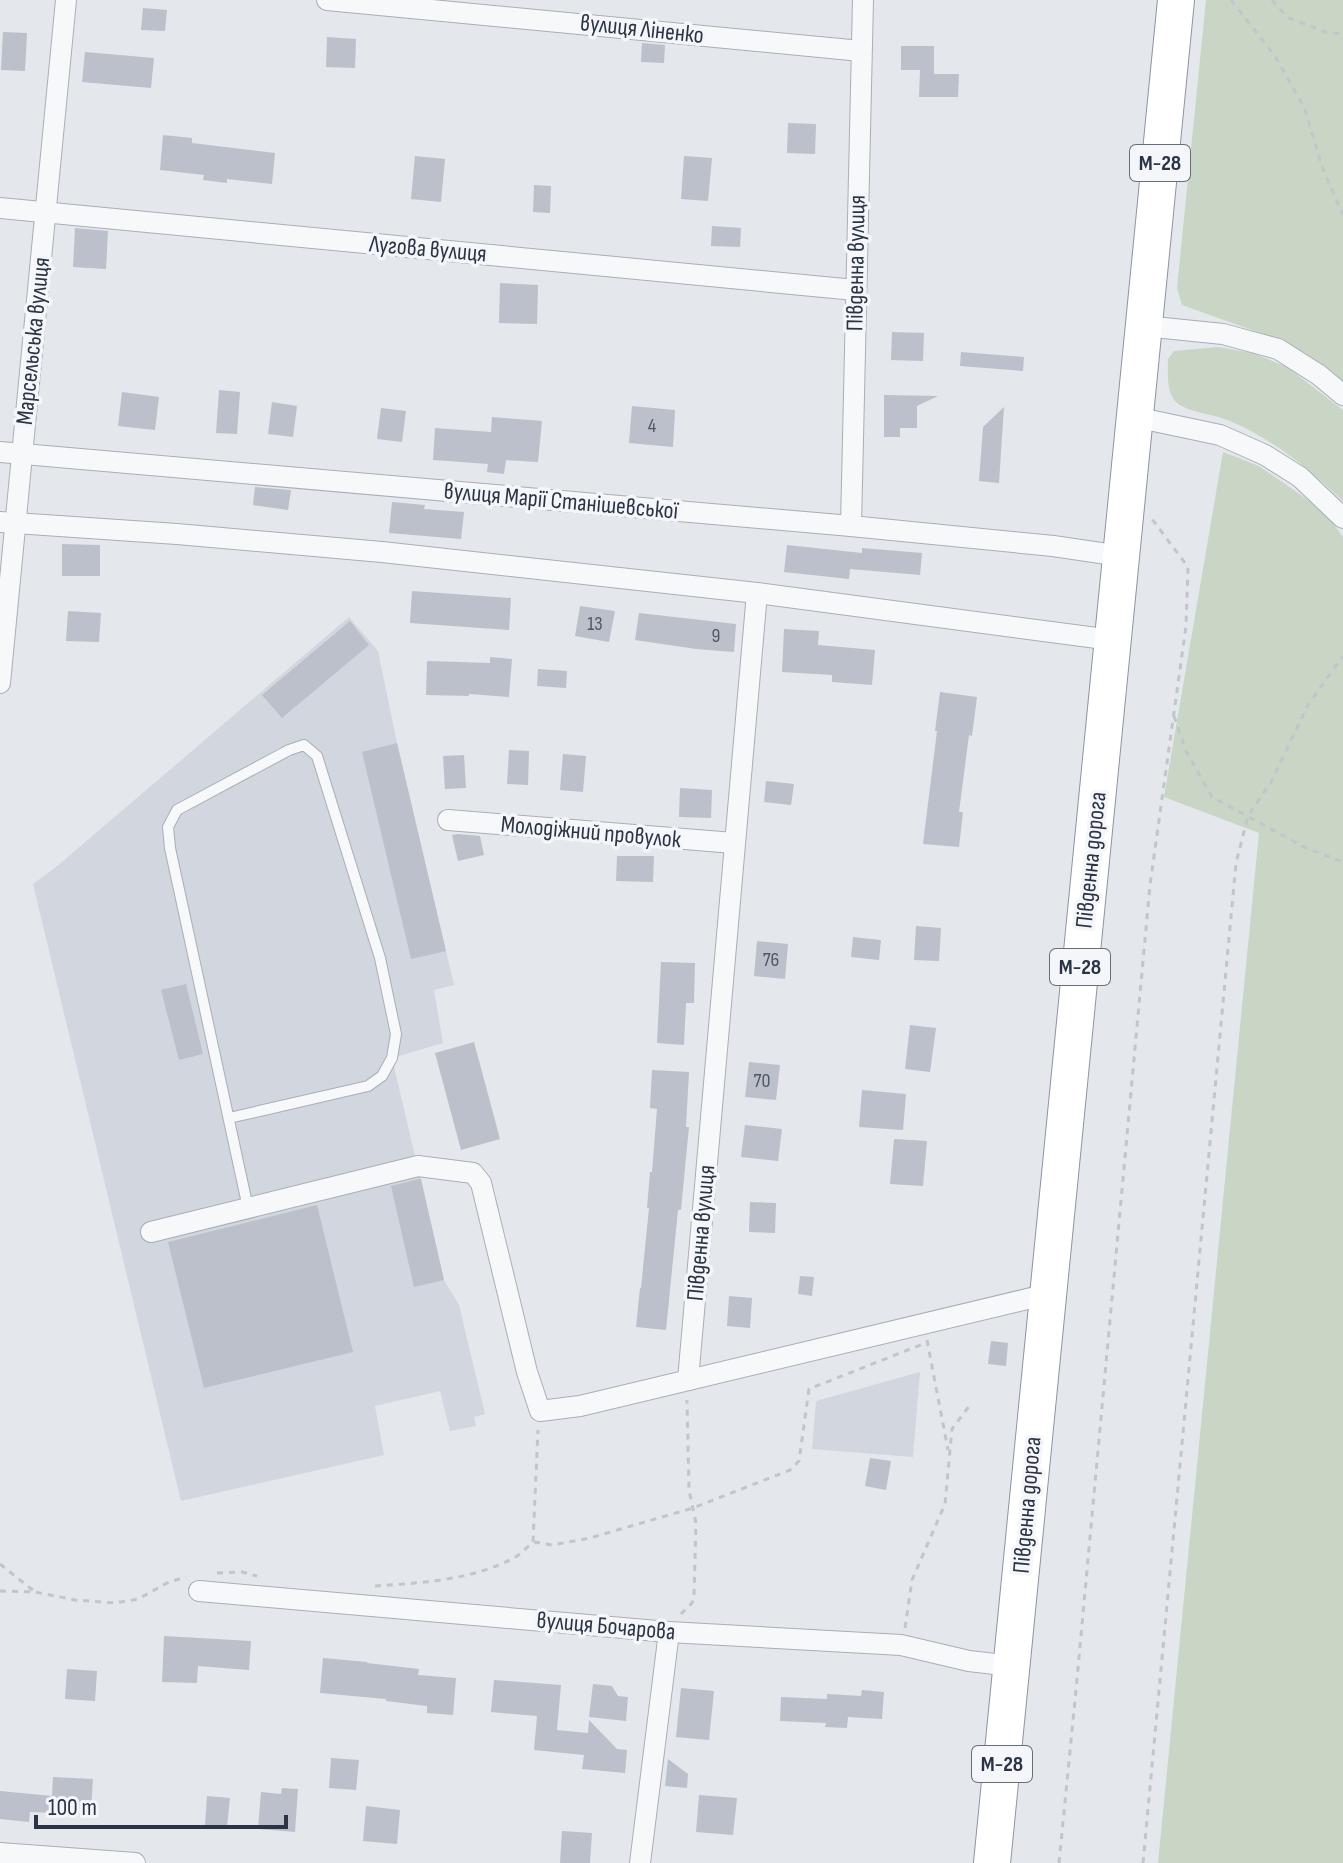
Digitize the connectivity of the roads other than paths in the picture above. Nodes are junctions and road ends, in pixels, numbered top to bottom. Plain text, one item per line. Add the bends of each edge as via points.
1 (66, 0) edge
2 (327, 0) edge
3 (863, 0) edge
4 (1176, 0) edge
5 (861, 51) junction
6 (0, 208) edge
7 (46, 213) junction
8 (855, 290) junction
9 (1144, 326) junction
10 (1343, 395) edge
11 (1135, 417) junction
12 (0, 452) edge
13 (22, 455) junction
14 (1343, 518) edge
15 (8, 522) edge
16 (851, 526) junction
17 (1121, 556) junction
18 (757, 593) junction
19 (1112, 640) junction
20 (0, 683) edge
21 (448, 820) dead end
22 (734, 843) junction
23 (229, 1118) junction
24 (248, 1208) junction
25 (151, 1232) dead end
26 (1048, 1294) junction
27 (688, 1380) junction
28 (198, 1582) road end
29 (669, 1632) junction
30 (1012, 1666) junction
31 (0, 1853) edge
32 (135, 1863) edge
33 (640, 1863) edge
34 (992, 1863) edge

1 - 7 street, Марсельська вулиця
2 - 5 street, вулиця Ліненко
3 - 5 street, Південна вулиця
4 - 9 highway, Південна дорога / М-28
5 - 8 street, Південна вулиця
6 - 7 street, Лугова вулиця
7 - 8 street, Лугова вулиця
7 - 13 street, Марсельська вулиця
8 - 16 street, Південна вулиця
9 - 10 street via 1223,334 1278,349
9 - 11 highway, Південна дорога / М-28
11 - 14 street via 1220,435 1265,455 1300,477
11 - 17 highway, Південна дорога / М-28
12 - 13 street, вулиця Марії Станішевської
13 - 15 street, Марсельська вулиця
13 - 16 street, вулиця Марії Станішевської
15 - 18 street via 382,552
15 - 20 street, Марсельська вулиця
16 - 17 street, вулиця Марії Станішевської
17 - 19 highway, Південна дорога / М-28
18 - 19 street
18 - 22 street, Південна вулиця
19 - 26 highway, Південна дорога / М-28
21 - 22 street, Молодіжний провулок
22 - 27 street, Південна вулиця
23 - 23 lane via 368,1086 382,1076 392,1058 396,1034 380,958 317,756 304,745 177,810 168,827
23 - 24 lane
24 - 25 street
24 - 27 street via 418,1166 473,1173 481,1183 540,1411
26 - 27 street
26 - 30 highway, Південна дорога / М-28
28 - 29 street, вулиця Бочарова
29 - 30 street, вулиця Бочарова via 901,1645
29 - 33 street
30 - 34 highway, Південна дорога / М-28
31 - 32 street

